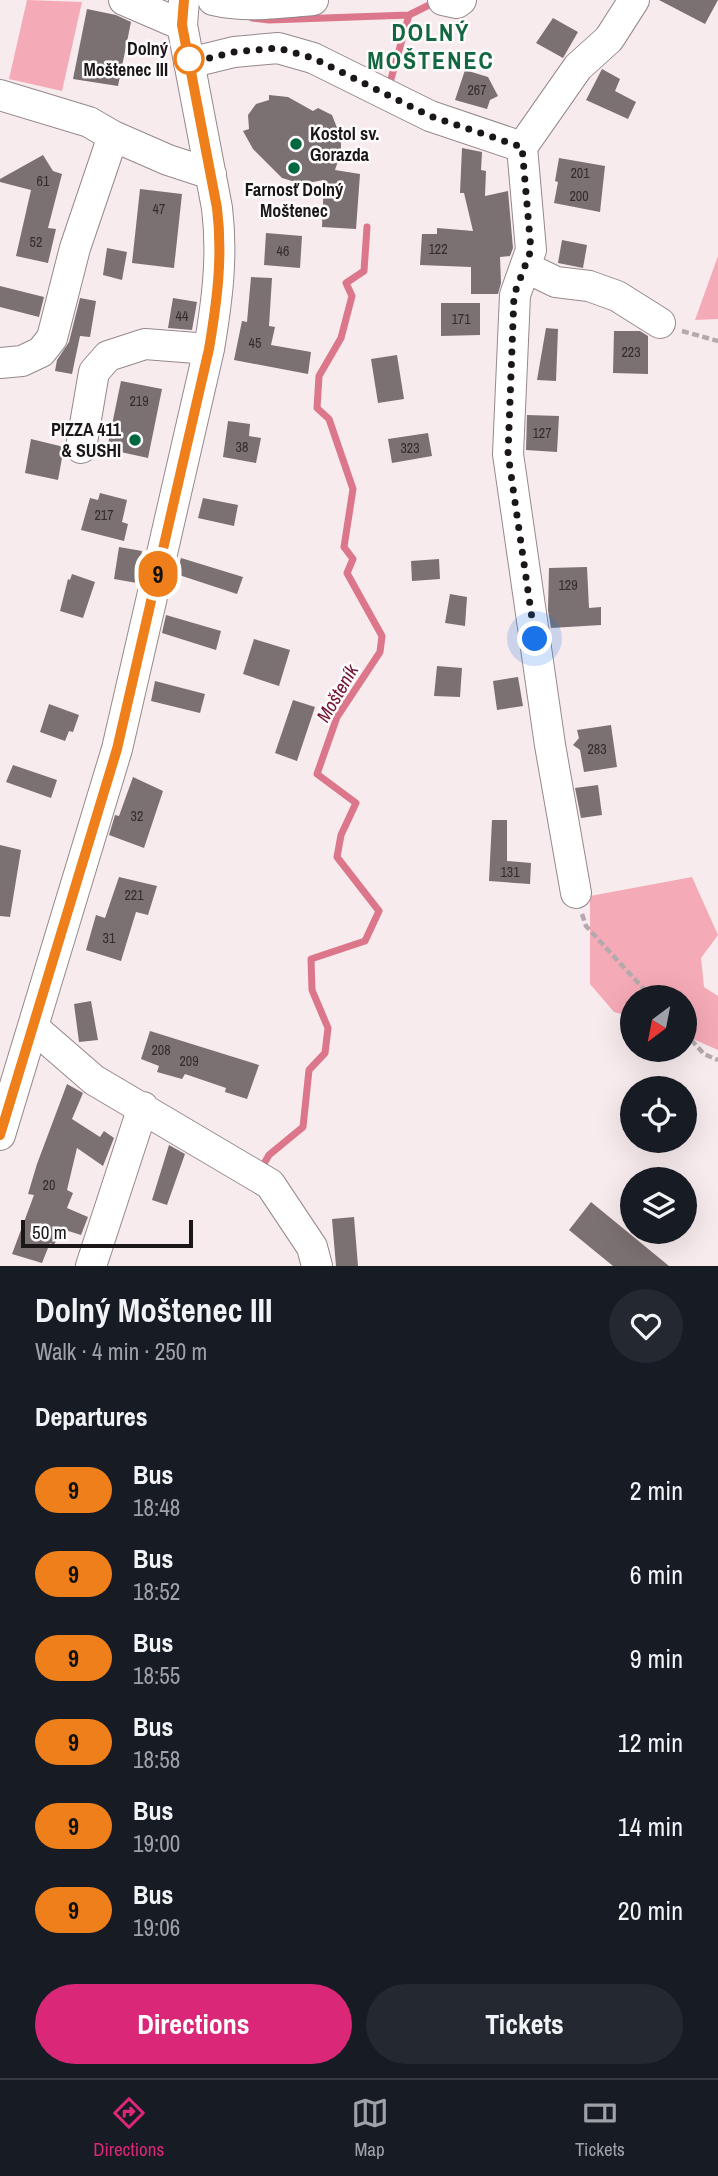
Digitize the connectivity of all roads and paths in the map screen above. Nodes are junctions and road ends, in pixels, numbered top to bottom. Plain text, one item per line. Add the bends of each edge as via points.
1 (124, 0) edge
2 (213, 0) edge
3 (313, 0) edge
4 (443, 0) edge
5 (461, 0) edge
6 (634, 0) edge
7 (183, 14) edge
8 (189, 63) junction
9 (0, 95) edge
10 (113, 136) junction
11 (522, 147) junction
12 (211, 174) junction
13 (525, 267) junction
14 (660, 323) joint
15 (718, 341) edge
16 (209, 349) junction
17 (0, 363) edge
18 (81, 448) dead end
19 (576, 893) joint
20 (640, 985) edge
21 (34, 1028) junction
22 (697, 1046) edge
23 (718, 1060) edge
24 (143, 1107) junction
25 (0, 1135) edge
26 (91, 1266) edge
27 (317, 1266) edge

1 - 7 street
2 - 3 street
4 - 5 street
6 - 11 street via 609,38 578,67
7 - 8 street
8 - 11 street via 278,48 313,58 430,116
8 - 12 street
9 - 10 street via 89,122
10 - 12 street
10 - 17 street via 75,248 52,338 41,352 22,361
11 - 13 street via 531,250
12 - 16 street via 221,265
13 - 14 street via 556,282 617,296
13 - 19 street via 514,295 508,454
14 - 15 path
16 - 18 street via 145,344 108,356 94,372
16 - 21 street via 117,749
19 - 20 path via 586,926
21 - 24 street via 94,1080
21 - 25 street
22 - 23 path
24 - 26 street
24 - 27 street via 263,1179 312,1247

